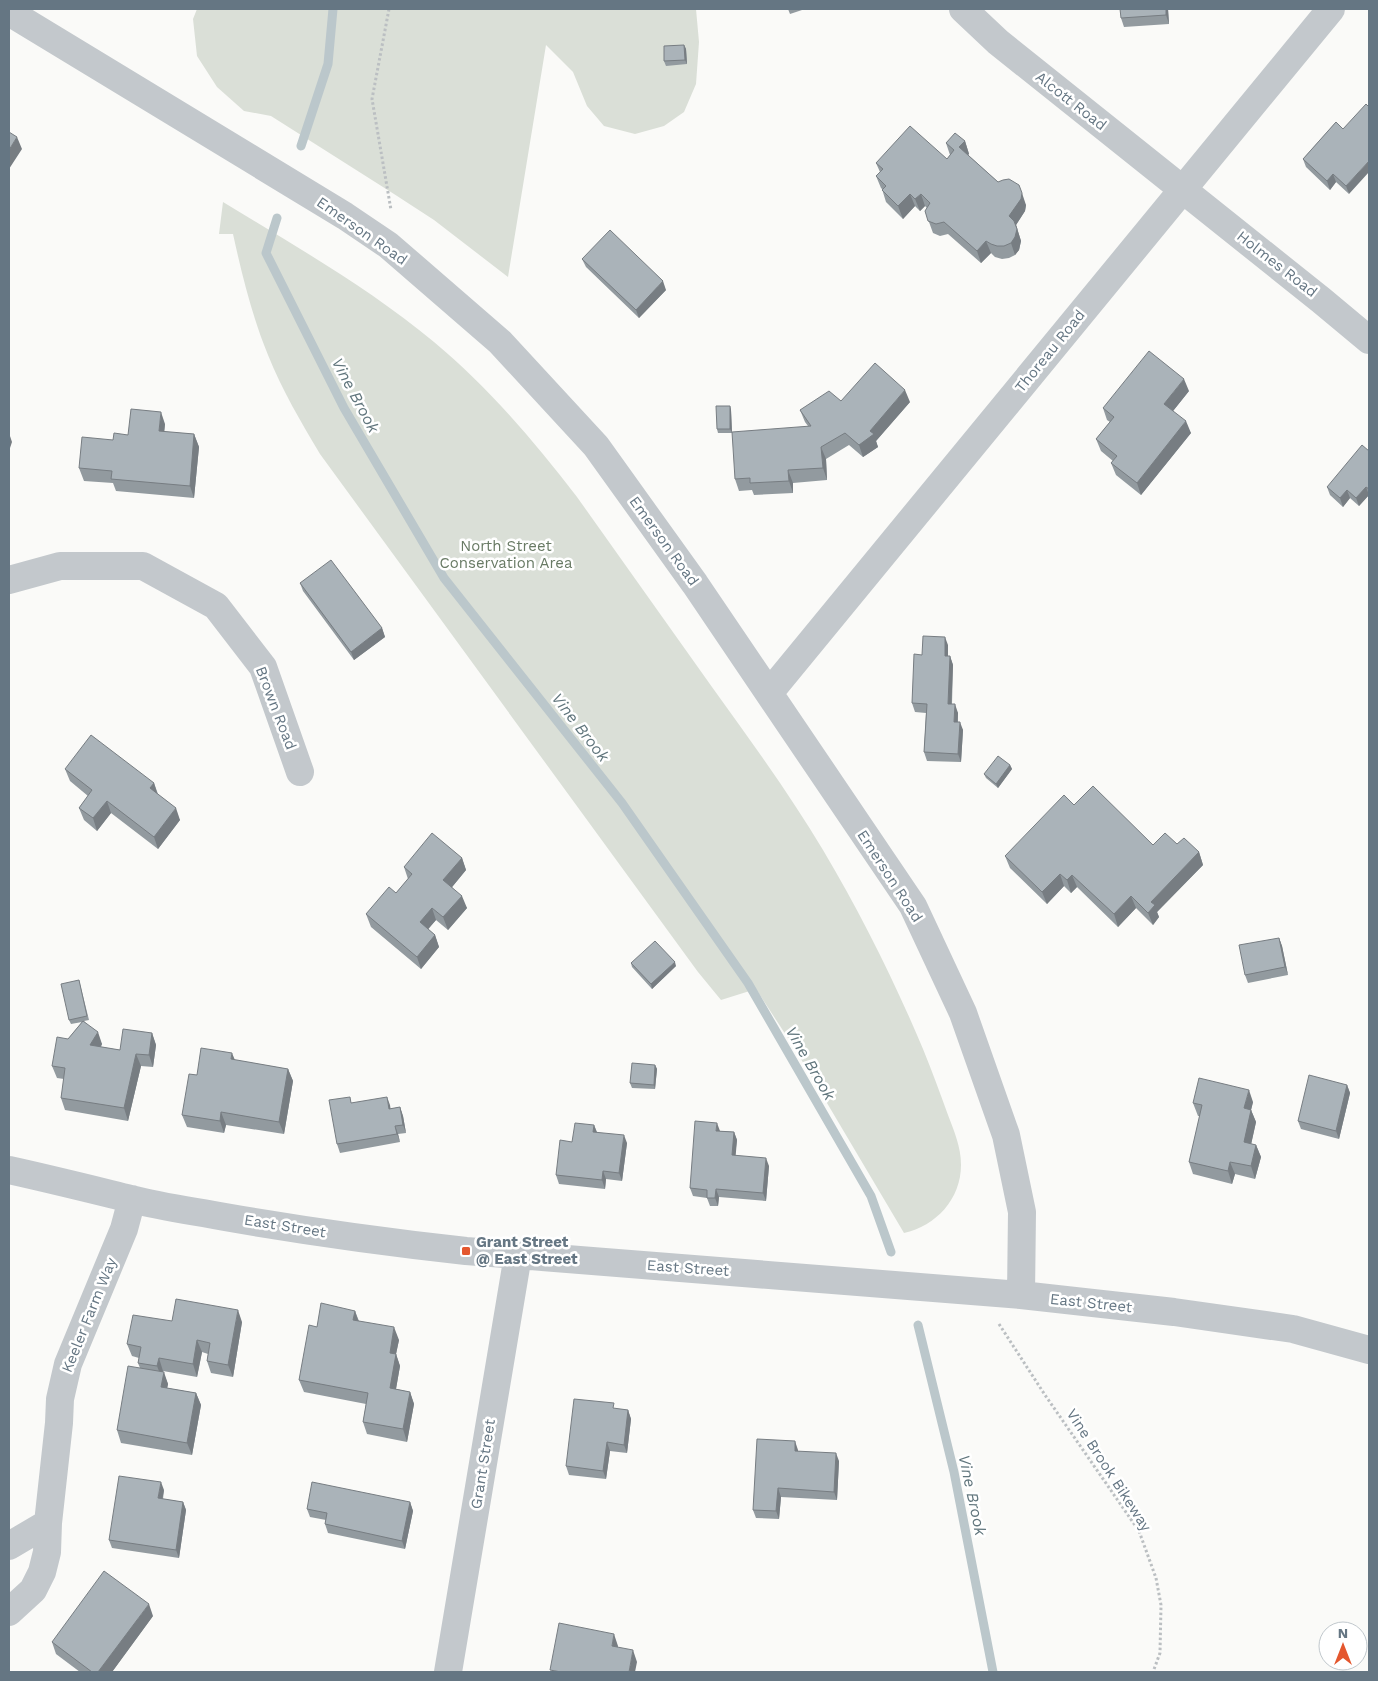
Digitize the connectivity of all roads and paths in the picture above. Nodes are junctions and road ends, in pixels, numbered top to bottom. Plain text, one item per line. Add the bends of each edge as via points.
1 (389, 9) edge
2 (963, 9) edge
3 (1331, 9) edge
4 (9, 12) edge
5 (1183, 190) junction
6 (388, 246) junction
7 (1369, 340) edge
8 (9, 580) edge
9 (769, 694) junction
10 (300, 772) dead end
11 (9, 1170) edge
12 (132, 1199) junction
13 (518, 1255) junction
14 (1021, 1295) junction
15 (999, 1324) dead end
16 (1369, 1350) edge
17 (48, 1523) junction
18 (9, 1546) edge
19 (9, 1612) edge
20 (448, 1672) edge
21 (1153, 1672) edge

1 - 6 path via 372,99 392,218
2 - 5 street, Alcott Road via 998,42
3 - 5 street, Thoreau Road
4 - 6 street, Emerson Road via 345,216
5 - 7 street, Holmes Road
5 - 9 street, Thoreau Road
6 - 9 street, Emerson Road via 500,342 596,446
8 - 10 street, Brown Road via 60,566 143,566 216,606 263,666
9 - 14 street, Emerson Road via 913,906 964,1013 1006,1135 1022,1212
11 - 12 street, East Street
12 - 13 street, East Street via 327,1233
12 - 17 street, Keeler Farm Way via 124,1229 64,1378
13 - 14 street, East Street
13 - 20 street, Grant Street
14 - 16 street, East Street via 1256,1323 1292,1329
15 - 21 path, Vine Brook Bikeway via 1139,1530 1156,1578 1160,1605 1160,1654
17 - 18 street
17 - 19 street, Keeler Farm Way via 47,1552 42,1572 33,1590

